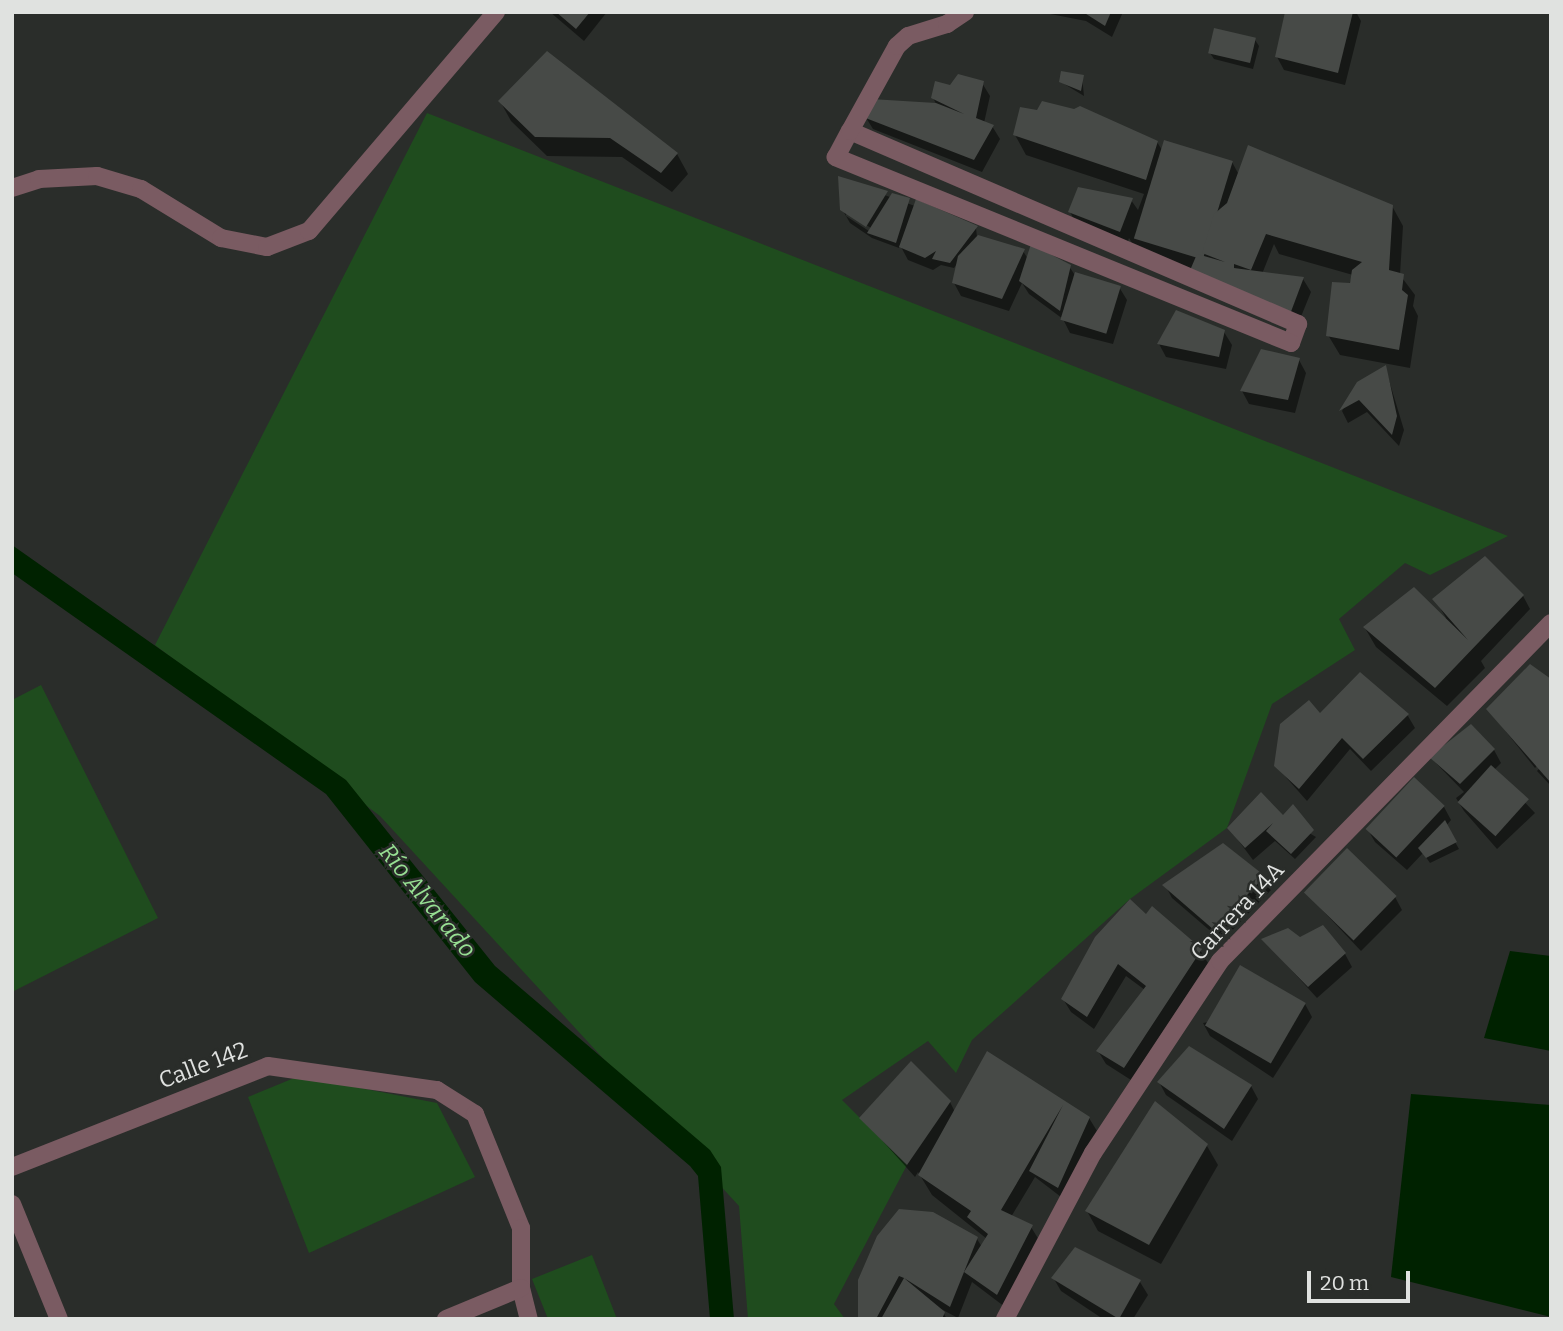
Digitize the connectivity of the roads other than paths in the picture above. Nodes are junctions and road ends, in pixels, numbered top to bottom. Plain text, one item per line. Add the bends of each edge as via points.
1 (495, 12) edge
2 (965, 12) edge
3 (850, 131) junction
4 (12, 188) edge
5 (1551, 622) edge
6 (12, 1167) edge
7 (12, 1205) edge
8 (521, 1288) junction
9 (58, 1319) edge
10 (446, 1319) edge
11 (529, 1319) edge
12 (1005, 1319) edge

1 - 4 street via 309,231 267,247 221,238 141,189 97,176 39,179
2 - 3 street via 947,24 908,36 897,46
3 - 3 street via 1298,324 1291,343 836,157
5 - 12 street, Carrera 14A via 1220,961 1093,1153
6 - 8 street, Calle 142 via 268,1066 438,1090 475,1114 521,1228
7 - 9 street
8 - 10 street
8 - 11 street

